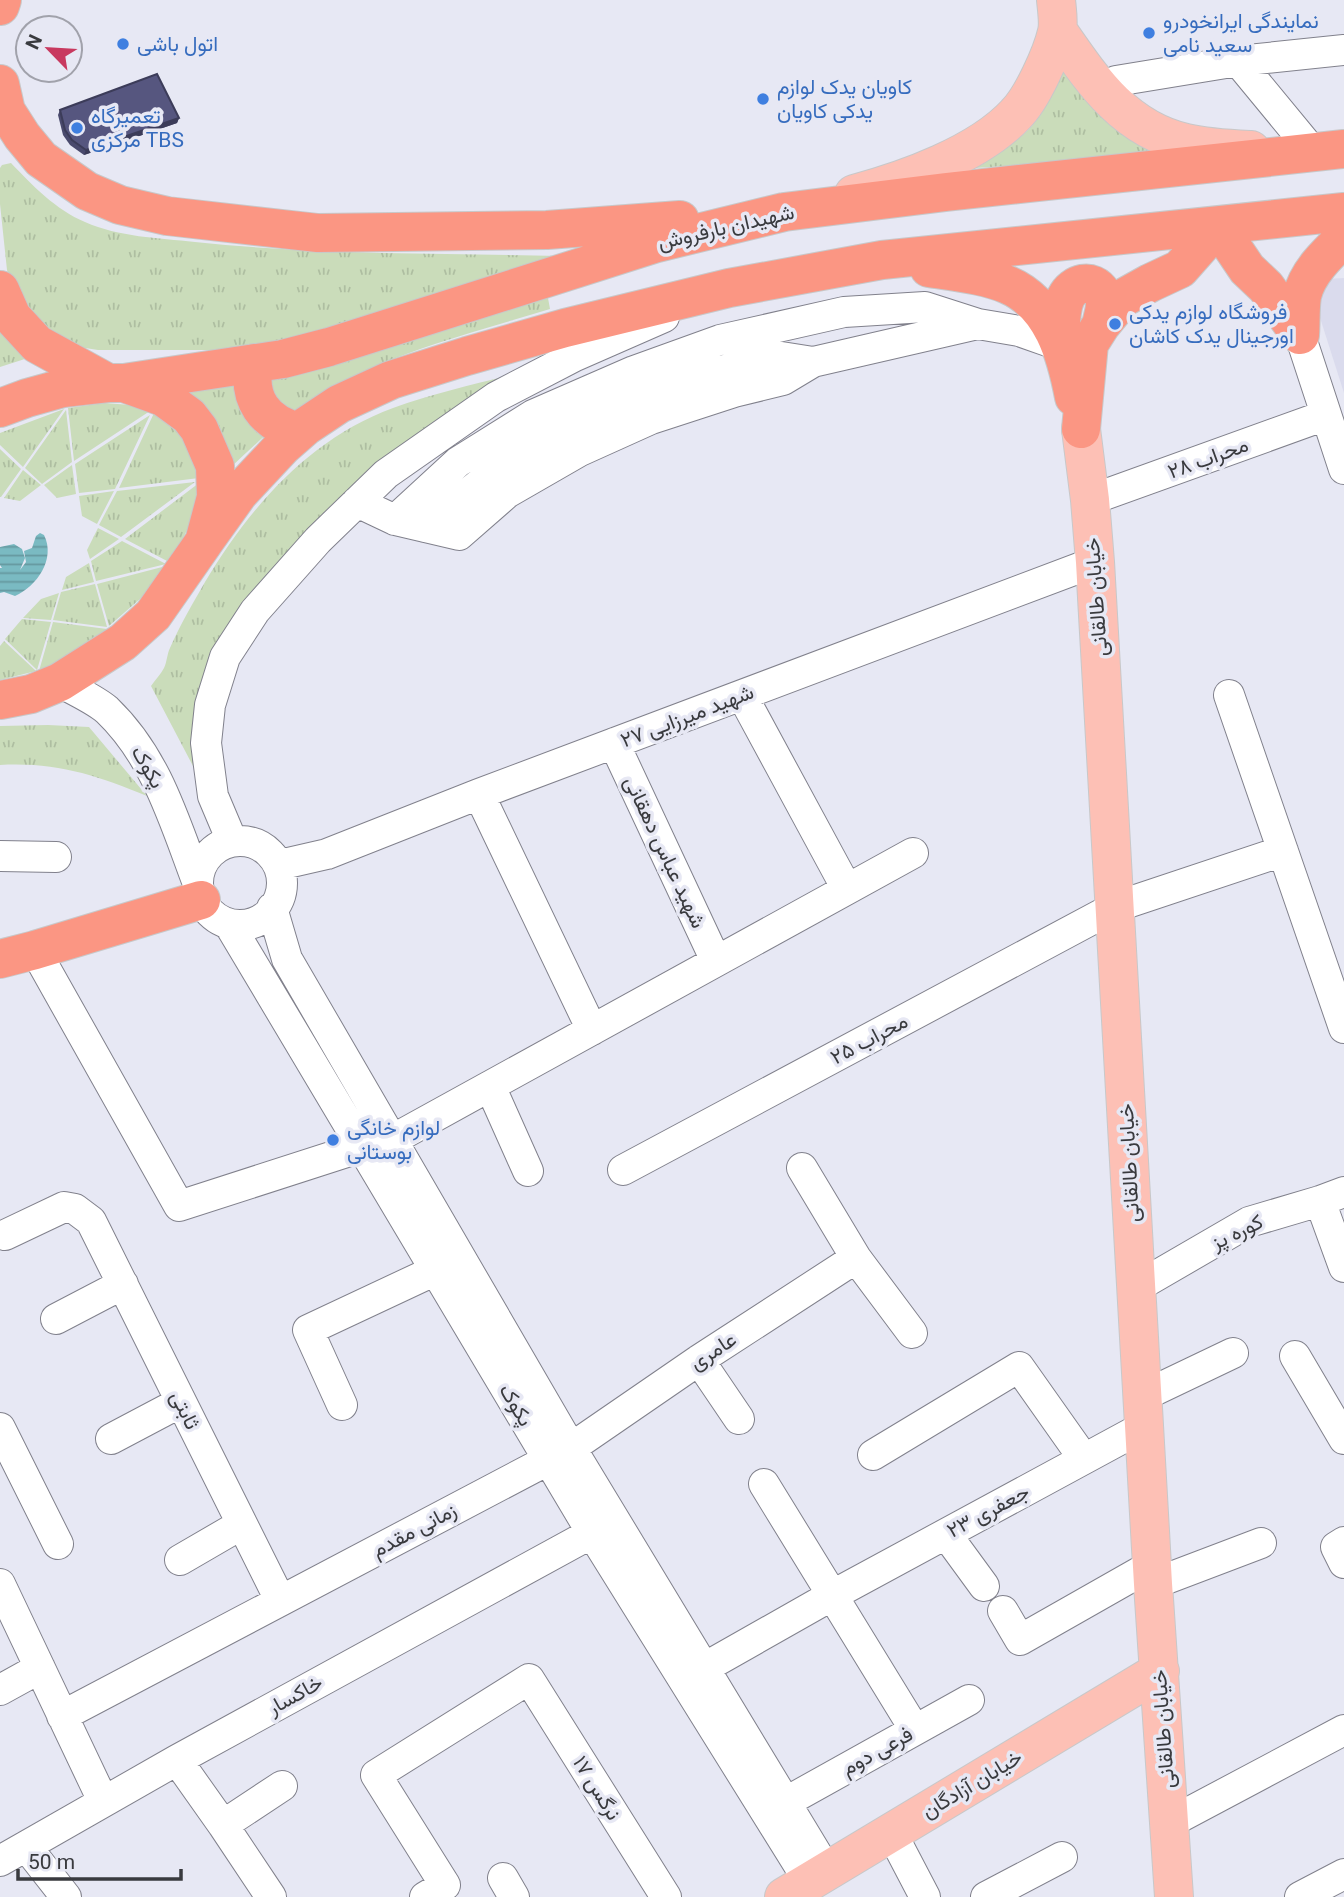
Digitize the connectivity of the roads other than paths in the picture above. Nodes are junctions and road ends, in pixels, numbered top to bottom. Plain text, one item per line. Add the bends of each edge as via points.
1 (2, 0) edge
2 (0, 6) edge
3 (1057, 15) edge
4 (1344, 50) edge
5 (1238, 61) junction
6 (1116, 81) dead end
7 (0, 84) edge
8 (1329, 151) edge
9 (784, 212) junction
10 (1344, 212) edge
11 (1218, 226) junction
12 (1344, 238) edge
13 (882, 260) junction
14 (1180, 269) junction
15 (1247, 269) junction
16 (729, 288) junction
17 (0, 290) edge
18 (978, 324) junction
19 (1101, 325) junction
20 (1300, 335) junction
21 (1062, 347) junction
22 (813, 362) junction
23 (254, 363) junction
24 (654, 377) junction
25 (116, 383) junction
26 (0, 408) edge
27 (1326, 415) junction
28 (1082, 429) junction
29 (299, 432) junction
30 (1344, 469) edge
31 (1090, 500) junction
32 (357, 502) junction
33 (395, 520) junction
34 (425, 527) junction
35 (204, 542) junction
36 (1095, 562) junction
37 (60, 682) junction
38 (742, 695) junction
39 (1229, 695) dead end
40 (0, 700) edge
41 (614, 743) junction
42 (479, 794) junction
43 (232, 841) junction
44 (1283, 851) junction
45 (913, 853) dead end
46 (0, 856) edge
47 (56, 856) dead end
48 (279, 865) junction
49 (847, 889) junction
50 (209, 902) junction
51 (1115, 907) junction
52 (272, 908) junction
53 (18, 955) edge
54 (716, 961) junction
55 (1344, 1028) edge
56 (592, 1030) junction
57 (490, 1086) junction
58 (392, 1140) junction
59 (362, 1147) junction
60 (803, 1168) dead end
61 (623, 1170) dead end
62 (528, 1171) dead end
63 (1332, 1197) edge
64 (5, 1235) dead end
65 (856, 1258) junction
66 (1344, 1267) edge
67 (436, 1270) junction
68 (123, 1284) junction
69 (1137, 1287) junction
70 (56, 1319) dead end
71 (912, 1333) dead end
72 (1233, 1353) dead end
73 (1295, 1356) dead end
74 (699, 1360) junction
75 (517, 1381) junction
76 (181, 1402) junction
77 (342, 1405) dead end
78 (1144, 1411) junction
79 (739, 1419) dead end
80 (0, 1429) edge
81 (111, 1439) dead end
82 (1344, 1439) edge
83 (560, 1454) junction
84 (873, 1455) dead end
85 (1084, 1459) junction
86 (764, 1484) dead end
87 (242, 1524) junction
88 (592, 1533) junction
89 (946, 1534) junction
90 (1344, 1542) edge
91 (1261, 1543) dead end
92 (58, 1544) dead end
93 (180, 1560) dead end
94 (1344, 1563) edge
95 (1153, 1574) junction
96 (0, 1584) edge
97 (984, 1586) dead end
98 (831, 1596) junction
99 (280, 1600) junction
100 (1003, 1611) dead end
101 (40, 1668) junction
102 (704, 1668) junction
103 (1160, 1671) junction
104 (0, 1690) edge
105 (969, 1700) dead end
106 (62, 1716) junction
107 (915, 1730) junction
108 (1344, 1730) edge
109 (177, 1760) junction
110 (282, 1786) dead end
111 (103, 1801) junction
112 (786, 1802) junction
113 (1169, 1823) junction
114 (223, 1825) junction
115 (891, 1832) junction
116 (26, 1846) junction
117 (1062, 1857) dead end
118 (0, 1861) edge
119 (1344, 1874) edge
120 (807, 1884) edge
121 (997, 1894) edge
122 (66, 1897) edge
123 (271, 1897) edge
124 (425, 1897) edge
125 (666, 1897) edge
126 (925, 1897) edge
127 (1174, 1897) edge
128 (1300, 1897) edge

1 - 2 highway
3 - 8 main road via 1093,81 1129,116 1165,137 1212,147
3 - 9 main road via 1030,96 997,131 908,177
4 - 5 street
5 - 6 street
5 - 8 street
7 - 9 highway via 6,111 41,159 87,191 120,205 167,216 343,233 547,230
8 - 9 highway, شهیدان بارفروش
9 - 23 highway, شهیدان بارفروش via 657,243 329,347
10 - 11 highway
11 - 13 highway
11 - 14 highway
11 - 15 highway
12 - 20 highway via 1309,278
13 - 16 highway
13 - 21 highway via 1009,285 1036,305
14 - 15 highway via 1210,264
14 - 19 highway via 1123,298
15 - 20 highway via 1266,287
16 - 29 highway via 565,328 391,380 338,404
16 - 32 street via 575,356 496,397 386,474
17 - 25 highway via 12,317 37,344
18 - 21 street via 1019,331
18 - 22 street
18 - 24 street via 925,306 844,312 720,340
19 - 21 highway via 1103,294 1089,284 1074,286 1062,310
19 - 28 highway via 1089,344
20 - 27 street
21 - 28 highway
22 - 24 street via 775,356
22 - 34 street via 783,380 650,419 580,451 507,493 458,535
23 - 25 highway, شهیدان بارفروش
23 - 29 highway via 252,384 265,415
24 - 33 street via 533,415 458,462
24 - 34 street via 501,467
25 - 26 highway, شهیدان بارفروش via 63,388
25 - 35 highway via 163,397 199,429 215,466 216,497
27 - 30 street
27 - 31 street, محراب ۲۸
28 - 31 main road, خیابان طالقانی
29 - 35 highway via 239,493
31 - 36 main road, خیابان طالقانی
32 - 33 street
32 - 43 street via 255,611 225,657 210,705 206,743 213,796
33 - 34 street
35 - 37 highway via 153,615 123,642
36 - 38 street, شهید میرزایی ۲۷
36 - 51 main road, خیابان طالقانی
37 - 40 highway
37 - 50 street, پکوک via 105,709 141,750
38 - 41 street, شهید میرزایی ۲۷
38 - 49 street
39 - 44 street
41 - 42 street, شهید میرزایی ۲۷
41 - 54 street, شهید عباس دهقانی
42 - 48 street, شهید میرزایی ۲۷ via 327,854
42 - 56 street
43 - 48 street via 250,841 267,850
43 - 50 street via 214,849 202,863
44 - 51 street, محراب ۲۵
44 - 55 street
45 - 49 street
46 - 47 street
48 - 52 street via 282,884
49 - 54 street
50 - 52 street via 248,924 265,917
50 - 53 highway
50 - 59 street, پکوک
51 - 61 street, محراب ۲۵
51 - 69 main road, خیابان طالقانی
52 - 58 street, پکوک via 287,959
53 - 59 street via 179,1206
54 - 56 street
56 - 57 street
57 - 58 street
57 - 62 street
58 - 75 street, پکوک
59 - 67 street, پکوک
60 - 65 street
63 - 66 street
63 - 69 street, کوره پز via 1249,1222
64 - 68 street, ثابتی via 64,1207 75,1209 92,1221
65 - 71 street
65 - 74 street, عامری
67 - 75 street, پکوک
67 - 77 street via 308,1330
68 - 70 street
68 - 76 street, ثابتی
69 - 78 main road, خیابان طالقانی
72 - 78 street, جعفری ۲۳
73 - 82 street
74 - 79 street
74 - 83 street, عامری
75 - 83 street, پکوک
76 - 81 street
76 - 87 street, ثابتی
78 - 85 street, جعفری ۲۳
78 - 95 main road, خیابان طالقانی
80 - 92 street
83 - 88 street, پکوک
83 - 99 street, زمانی مقدم
83 - 102 street, پکوک
84 - 85 street via 1019,1367
85 - 89 street, جعفری ۲۳
86 - 98 street
87 - 93 street
87 - 99 street, ثابتی
88 - 109 street, خاکسار
88 - 120 street, پکوک
89 - 97 street
89 - 98 street, جعفری ۲۳
90 - 94 street via 1336,1547
91 - 95 street
95 - 100 street via 1020,1640
95 - 103 main road, خیابان طالقانی
96 - 101 street
98 - 102 street, جعفری ۲۳
98 - 107 street
99 - 106 street, زمانی مقدم
101 - 104 street
101 - 106 street
102 - 112 street, پکوک
103 - 113 main road, خیابان طالقانی
103 - 115 main road, خیابان آزادگان
105 - 107 street, فرعی دوم
106 - 111 street
107 - 112 street, فرعی دوم
108 - 113 street
109 - 111 street, خاکسار
109 - 114 street
110 - 114 street
111 - 116 street, خاکسار
112 - 120 street, پکوک
113 - 127 main road, خیابان طالقانی
114 - 123 street
115 - 120 main road, خیابان آزادگان
115 - 126 street
116 - 118 street, خاکسار
116 - 122 street
117 - 121 street
119 - 128 street
124 - 125 street, نرگس ۱۷ via 445,1885 376,1775 529,1679

